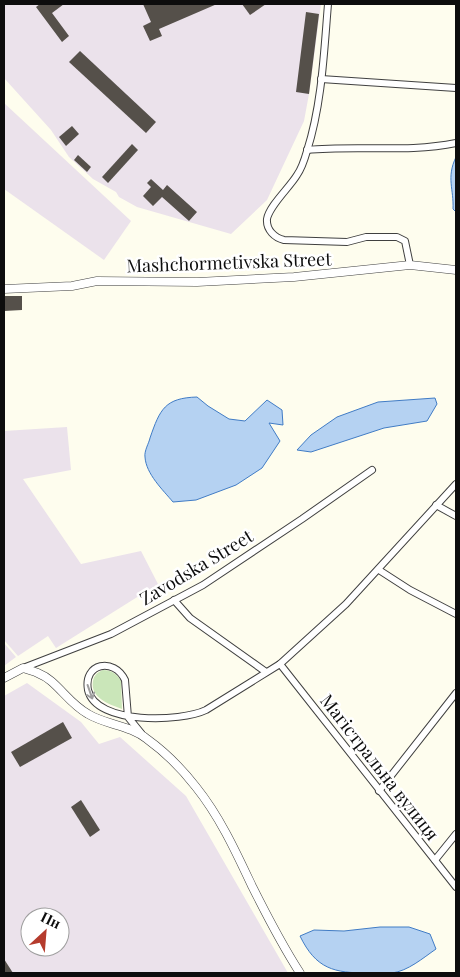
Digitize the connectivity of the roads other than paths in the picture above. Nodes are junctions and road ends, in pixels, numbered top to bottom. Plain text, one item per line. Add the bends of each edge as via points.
1 (328, 4) edge
2 (321, 79) junction
3 (456, 88) edge
4 (456, 143) edge
5 (307, 150) junction
6 (410, 264) junction
7 (456, 270) edge
8 (4, 288) edge
9 (372, 470) dead end
10 (456, 484) edge
11 (436, 505) junction
12 (456, 516) edge
13 (379, 570) junction
14 (174, 600) junction
15 (456, 614) edge
16 (280, 664) junction
17 (23, 668) junction
18 (266, 672) junction
19 (4, 678) edge
20 (456, 693) edge
21 (128, 717) junction
22 (146, 738) junction
23 (379, 791) junction
24 (456, 834) edge
25 (435, 860) junction
26 (456, 888) edge
27 (300, 973) edge

1 - 2 street
2 - 3 street
2 - 5 street
4 - 5 street via 435,147
5 - 6 street via 298,174 267,218 272,234 284,240 347,242 366,237 397,238 405,241
6 - 7 street, Mashchormetivska Street
6 - 8 street, Mashchormetivska Street via 294,277 197,282 96,281 72,286
9 - 14 street, Zavodska Street via 203,585
10 - 11 street
11 - 12 street
11 - 13 street
13 - 15 street
13 - 16 street
14 - 17 street, Zavodska Street via 111,634
14 - 18 street via 190,618
16 - 18 street
16 - 23 street, Магістральна вулиця
17 - 19 street, Zavodska Street
17 - 22 street via 50,680 69,701 88,714
18 - 21 street via 198,714 165,718
20 - 23 street
21 -> 21 street via 123,674 113,666 96,668 88,677 91,697 102,706
21 - 22 street
22 - 27 street via 196,787 217,818
23 - 25 street, Магістральна вулиця
24 - 25 street
25 - 26 street, Магістральна вулиця

